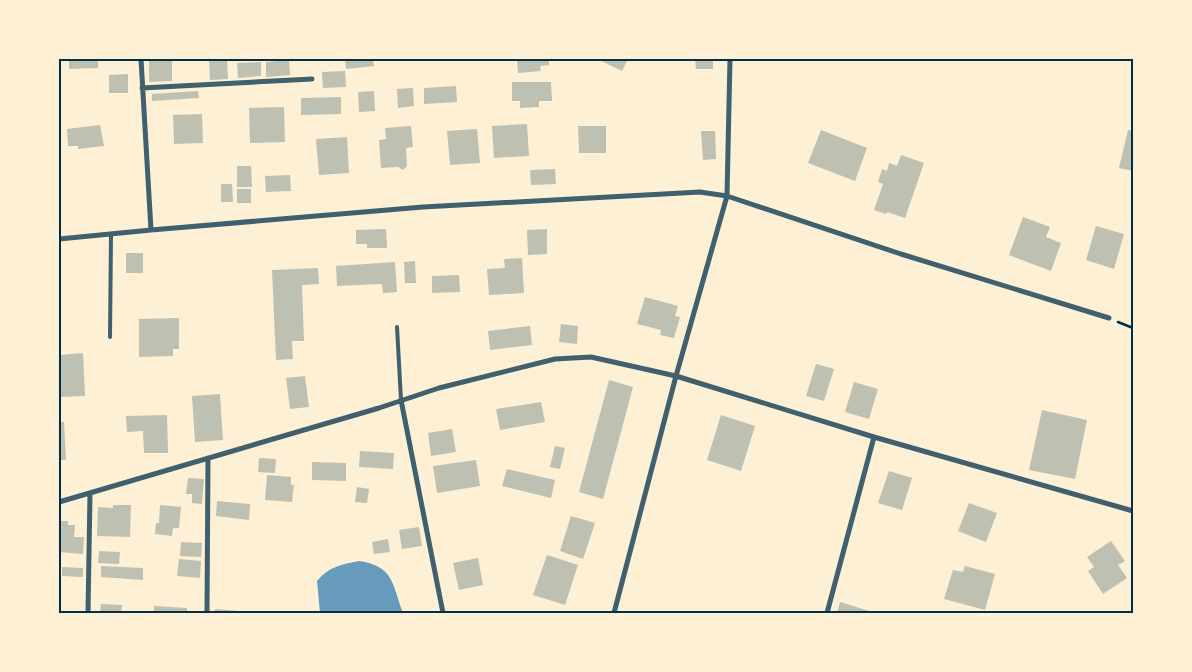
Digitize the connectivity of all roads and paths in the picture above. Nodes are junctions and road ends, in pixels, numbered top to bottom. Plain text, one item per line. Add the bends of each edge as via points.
1 (141, 59) edge
2 (730, 59) edge
3 (312, 79) dead end
4 (142, 88) junction
5 (727, 196) junction
6 (151, 230) junction
7 (111, 234) junction
8 (59, 239) edge
9 (1109, 318) joint
10 (397, 327) dead end
11 (1133, 328) edge
12 (110, 337) dead end
13 (676, 376) junction
14 (401, 400) junction
15 (874, 437) junction
16 (208, 458) junction
17 (90, 493) junction
18 (59, 502) edge
19 (1133, 511) edge
20 (88, 613) edge
21 (207, 613) edge
22 (443, 613) edge
23 (614, 613) edge
24 (827, 613) edge

1 - 4 street
2 - 5 street
3 - 4 street
4 - 6 street
5 - 6 street via 700,192 433,207
5 - 9 street
5 - 13 street
6 - 7 street
7 - 8 street
7 - 12 lane
9 - 11 path
10 - 14 lane
13 - 14 street via 591,357 555,359
13 - 15 street
13 - 23 street
14 - 16 street
14 - 22 street
15 - 19 street
15 - 24 street
16 - 17 street
16 - 21 street
17 - 18 street
17 - 20 street

